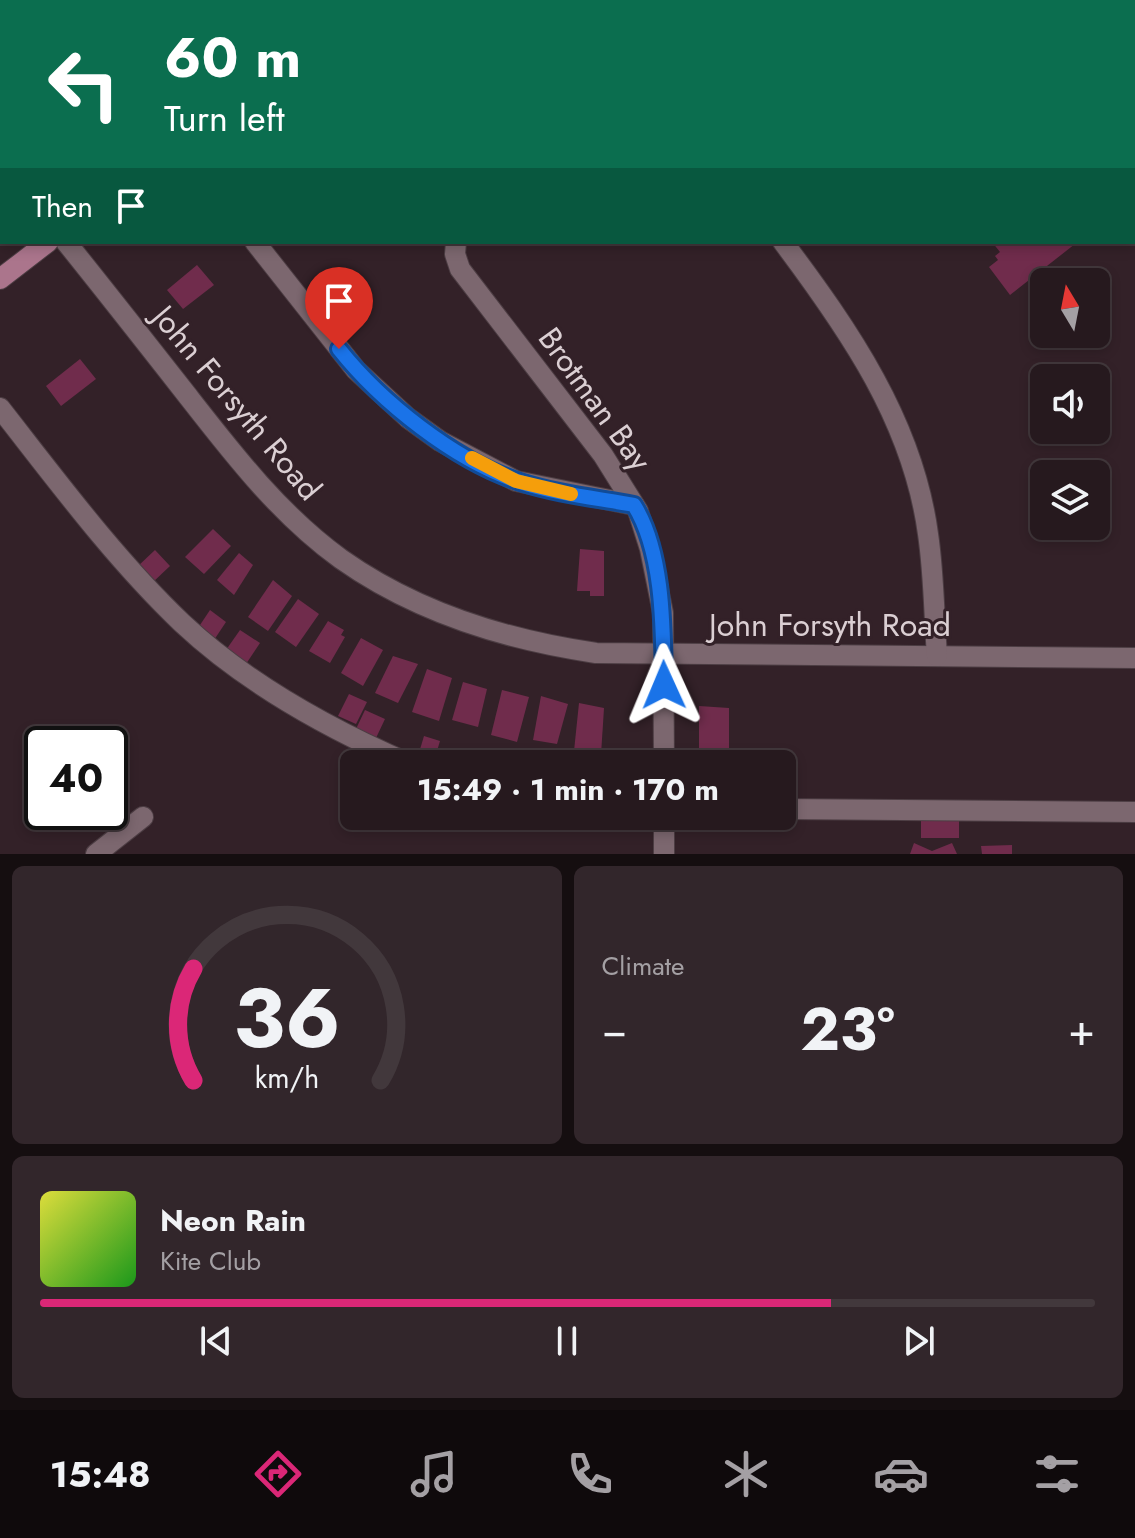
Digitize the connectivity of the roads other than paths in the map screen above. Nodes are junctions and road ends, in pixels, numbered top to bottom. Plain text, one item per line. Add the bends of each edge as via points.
1 (45, 244) edge
2 (68, 244) edge
3 (257, 244) edge
4 (456, 244) edge
5 (784, 244) edge
6 (0, 279) edge
7 (0, 408) edge
8 (634, 505) junction
9 (663, 654) junction
10 (937, 656) junction
11 (1135, 658) edge
12 (379, 750) edge
13 (664, 750) edge
14 (796, 809) edge
15 (1135, 812) edge
16 (143, 817) dead end
17 (664, 830) edge
18 (96, 854) edge
19 (664, 854) edge

1 - 6 main road
2 - 9 street, John Forsyth Road via 265,490 342,560 468,623 531,644 596,653
3 - 8 street via 356,370 440,441 516,481
4 - 8 street, Brotman Bay via 460,269 603,455
5 - 10 street via 876,376 909,455 928,534
7 - 12 street via 98,533 184,625 252,678
8 - 9 street, Brotman Bay via 659,589
9 - 10 street, John Forsyth Road
9 - 13 street, Brotman Bay
10 - 11 street, John Forsyth Road
14 - 15 street
16 - 18 street
17 - 19 street

